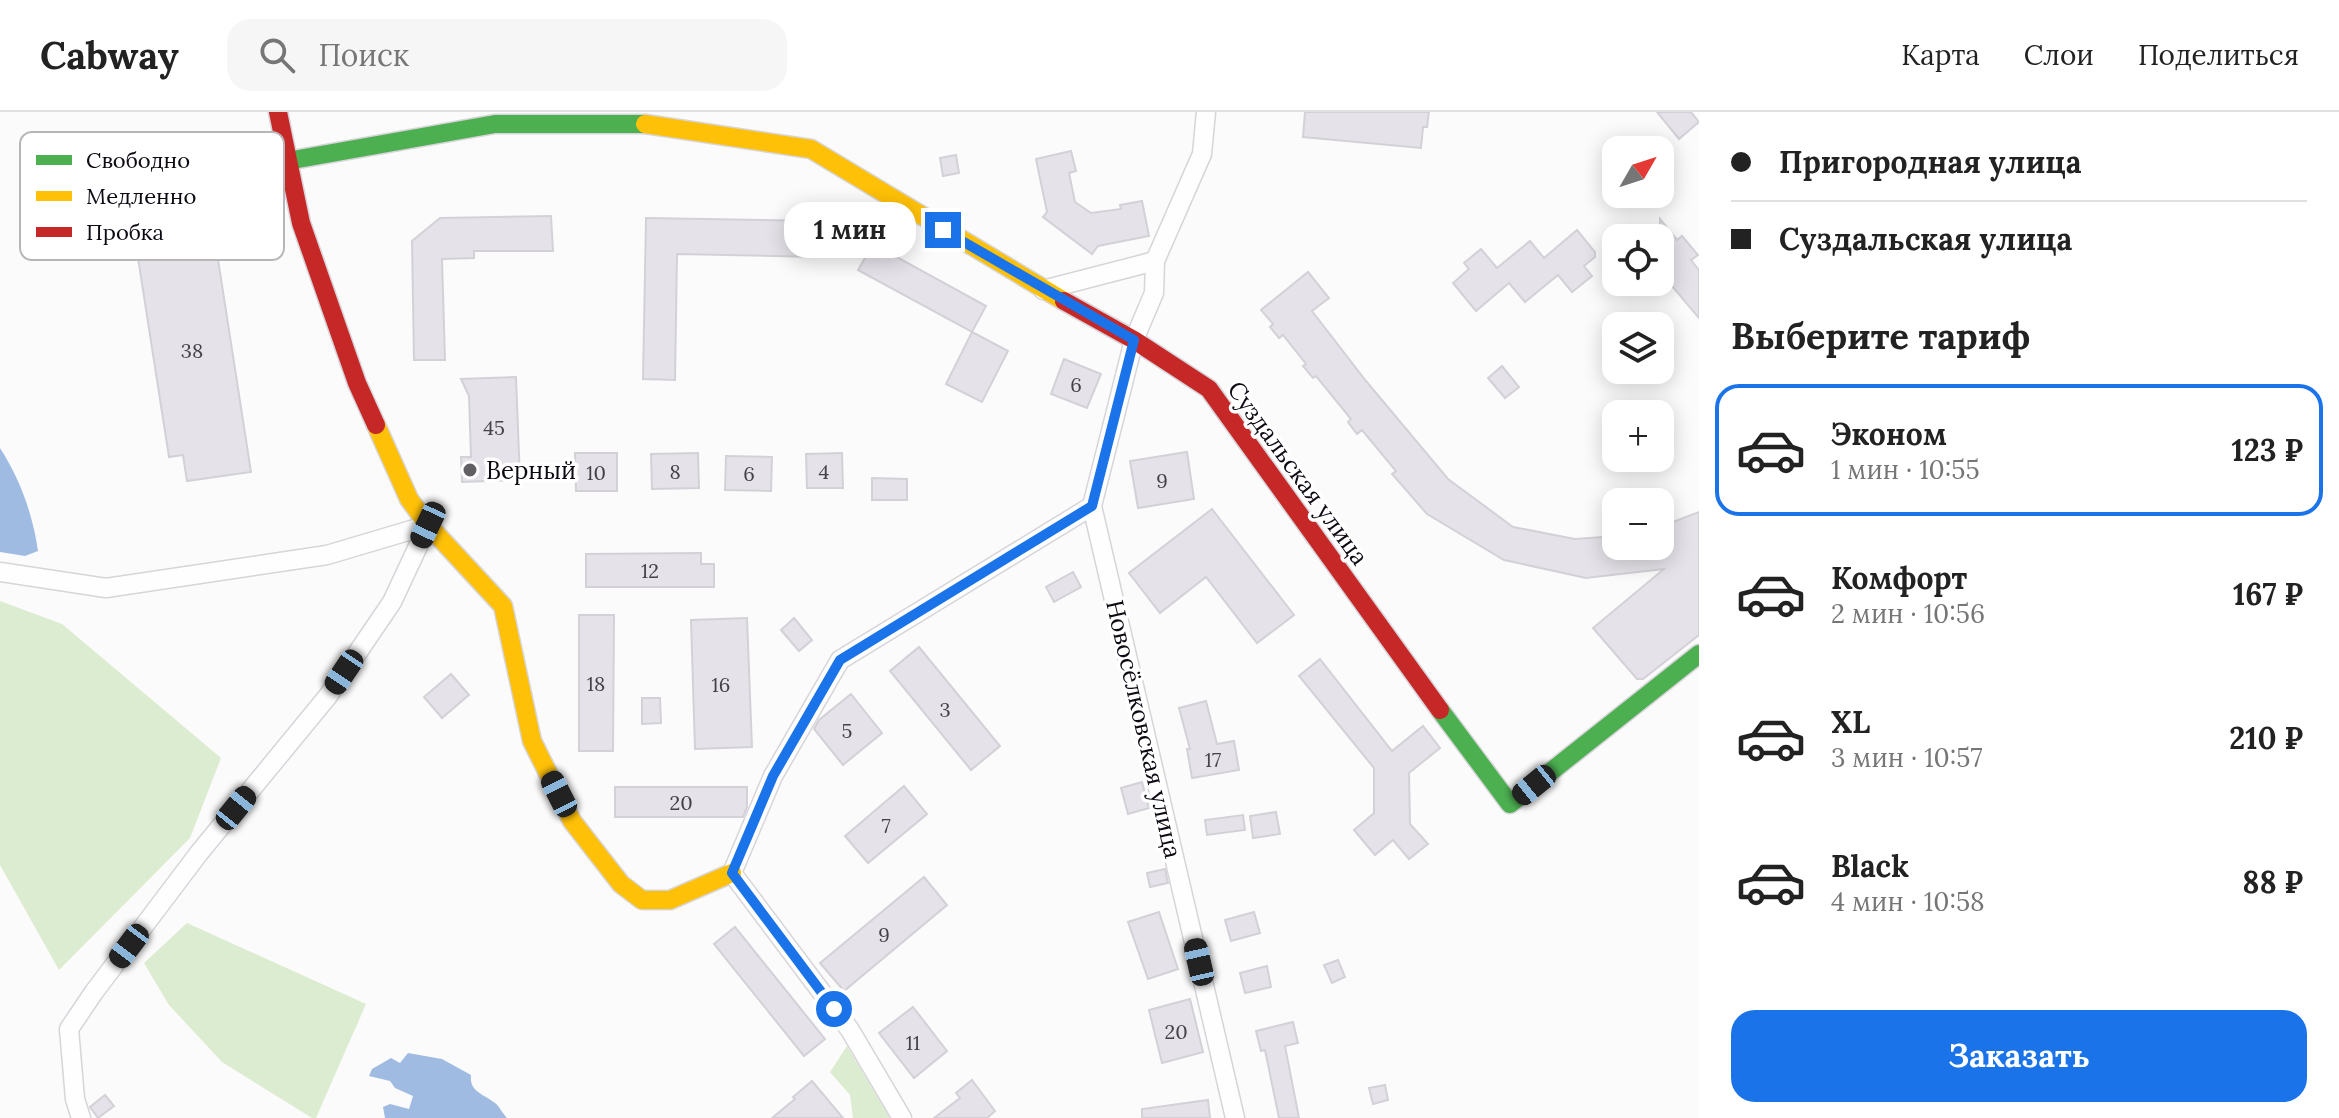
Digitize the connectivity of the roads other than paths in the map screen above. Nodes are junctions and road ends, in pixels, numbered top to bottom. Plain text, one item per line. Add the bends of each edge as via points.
1 (278, 112) edge
2 (1206, 112) edge
3 (282, 132) edge
4 (284, 145) edge
5 (287, 161) junction
6 (1155, 261) junction
7 (1043, 290) junction
8 (1134, 340) junction
9 (1092, 506) junction
10 (428, 525) junction
11 (0, 572) edge
12 (1699, 654) edge
13 (732, 873) junction
14 (81, 1118) edge
15 (902, 1118) edge
16 (1235, 1118) edge

1 - 3 street
2 - 6 street, Новосёлковская улица via 1202,154
4 - 5 street
5 - 7 street, Суздальская улица via 495,124 654,124 811,149
5 - 10 street via 301,223 357,383 396,475
6 - 7 street
6 - 8 street, Новосёлковская улица via 1154,293
7 - 8 street, Суздальская улица
8 - 9 street, Новосёлковская улица
8 - 12 street, Суздальская улица via 1209,389 1510,804
9 - 13 street via 840,660 773,776
9 - 16 street, Новосёлковская улица
10 - 11 street via 327,555 106,588
10 - 13 street via 503,606 532,741 572,821 621,884 642,900 670,900
10 - 14 street via 392,602 328,696 199,853 69,1029
13 - 15 street via 850,1030

